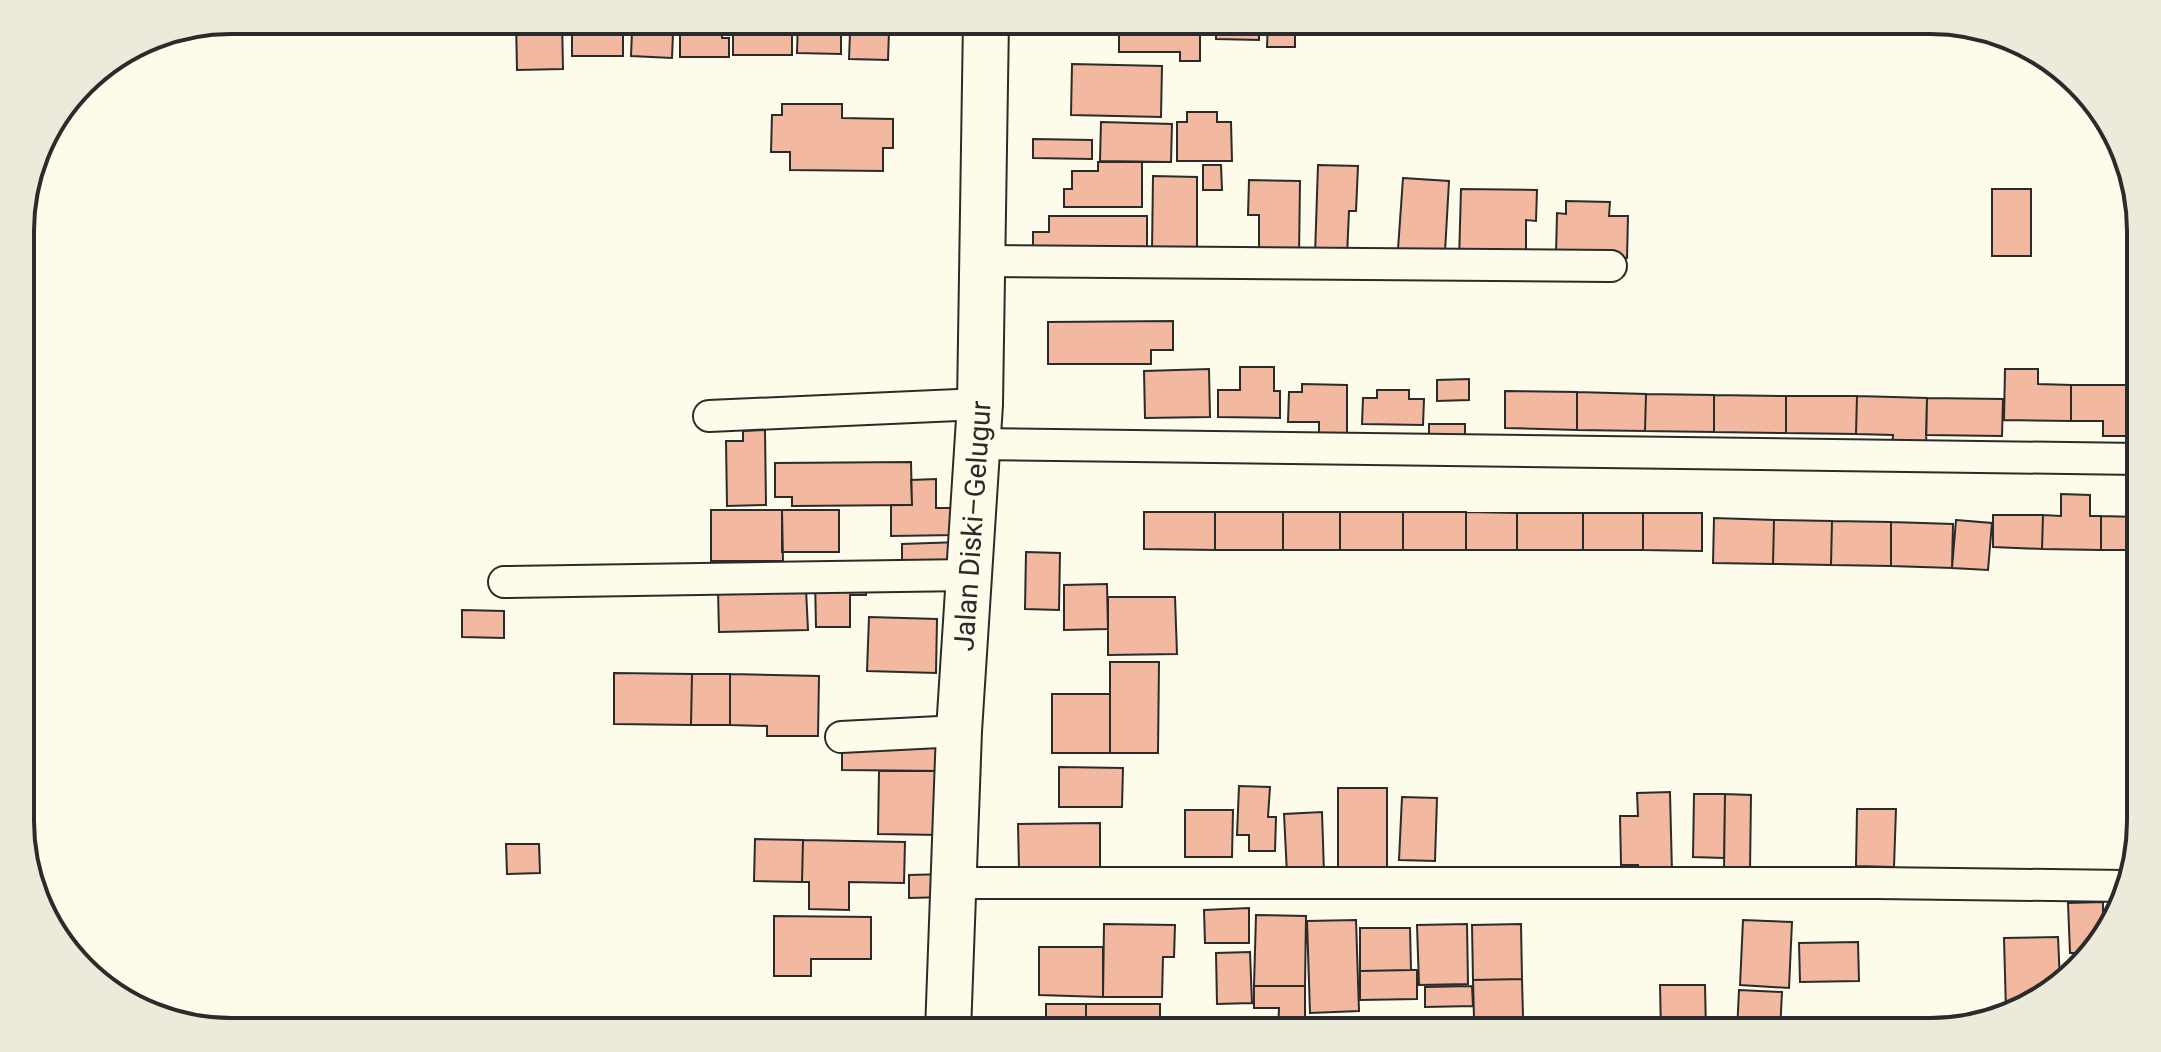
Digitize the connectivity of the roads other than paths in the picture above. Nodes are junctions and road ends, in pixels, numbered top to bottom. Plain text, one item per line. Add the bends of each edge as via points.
1 (986, 34) edge
2 (982, 261) junction
3 (1611, 266) dead end
4 (709, 416) dead end
5 (978, 424) junction
6 (2127, 459) edge
7 (968, 575) junction
8 (504, 582) dead end
9 (959, 731) junction
10 (841, 737) dead end
11 (954, 883) junction
12 (2116, 886) edge
13 (949, 1018) edge

1 - 2 main road, Jalan Diski–Gelugur
2 - 3 street
2 - 5 main road, Jalan Diski–Gelugur
4 - 5 street
5 - 6 street
5 - 7 main road, Jalan Diski–Gelugur
7 - 8 street
7 - 9 main road, Jalan Diski–Gelugur
9 - 10 street
9 - 11 main road, Jalan Diski–Gelugur
11 - 12 street
11 - 13 main road, Jalan Diski–Gelugur

